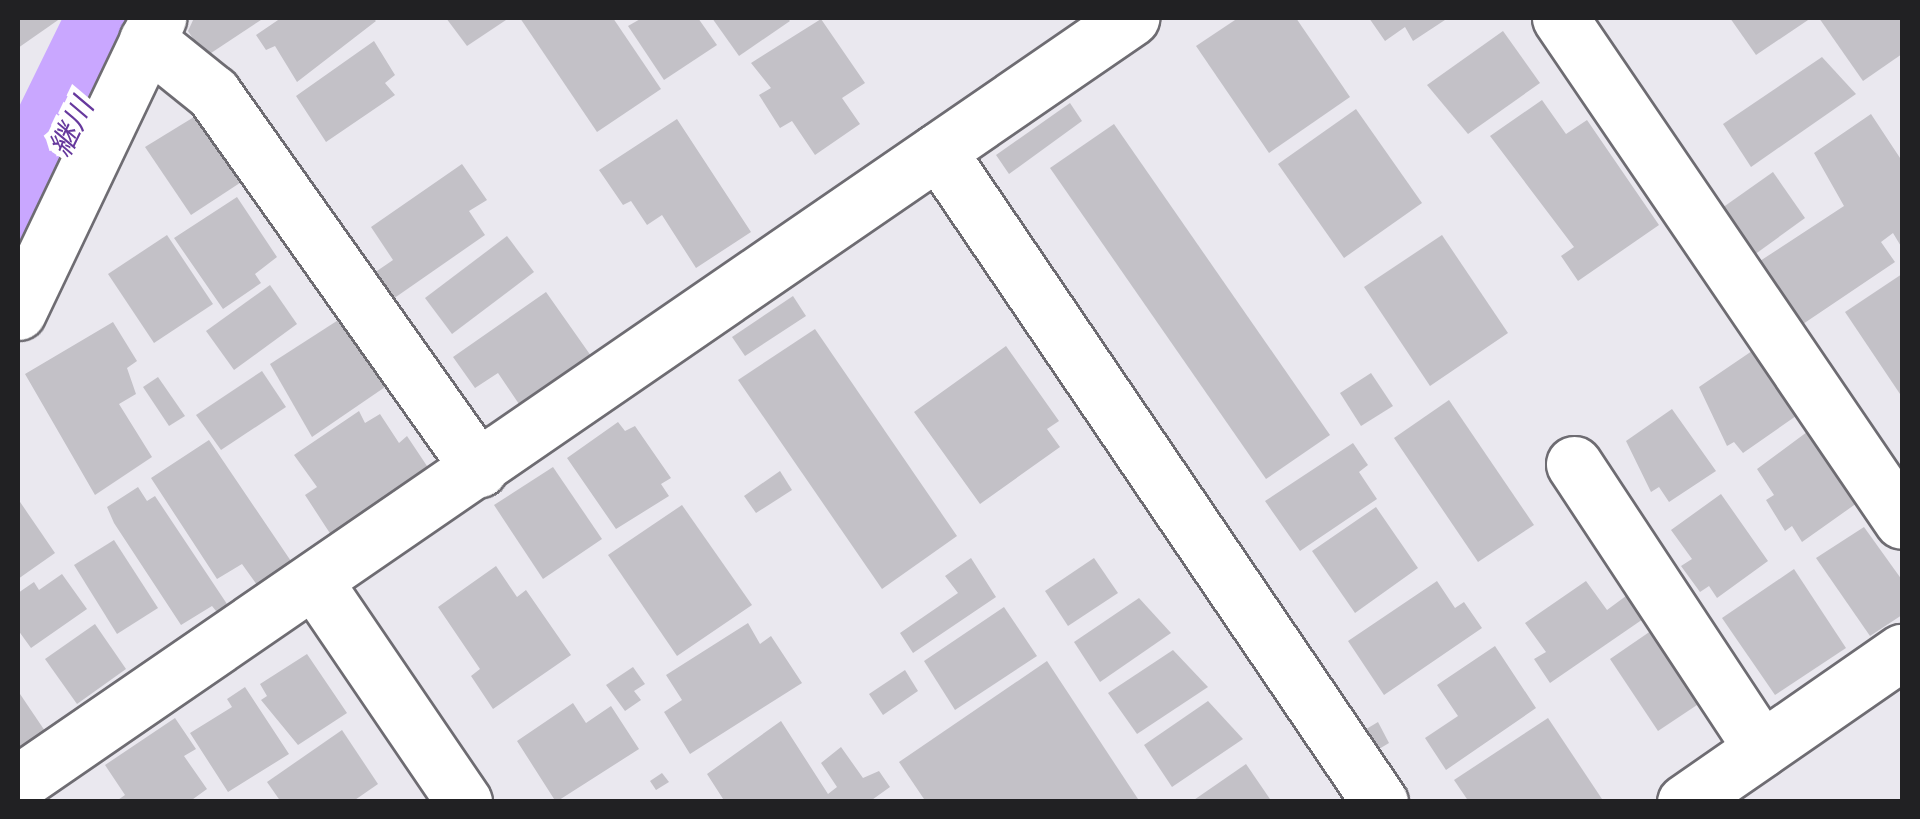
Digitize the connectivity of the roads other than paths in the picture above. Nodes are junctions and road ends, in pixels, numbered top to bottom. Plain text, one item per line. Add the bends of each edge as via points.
1 (1131, 18) edge
2 (1560, 18) edge
3 (152, 28) edge
4 (938, 151) junction
5 (18, 312) edge
6 (1574, 464) dead end
7 (480, 469) junction
8 (1902, 522) edge
9 (314, 581) junction
10 (1902, 652) edge
11 (1762, 749) junction
12 (18, 784) edge
13 (464, 802) edge
14 (1380, 802) edge
15 (1685, 802) edge

1 - 4 street
2 - 8 street
3 - 5 street
3 - 7 street via 214,92
4 - 7 street
4 - 14 street
6 - 11 street
7 - 9 street
9 - 12 street
9 - 13 street
10 - 11 street
11 - 15 street

